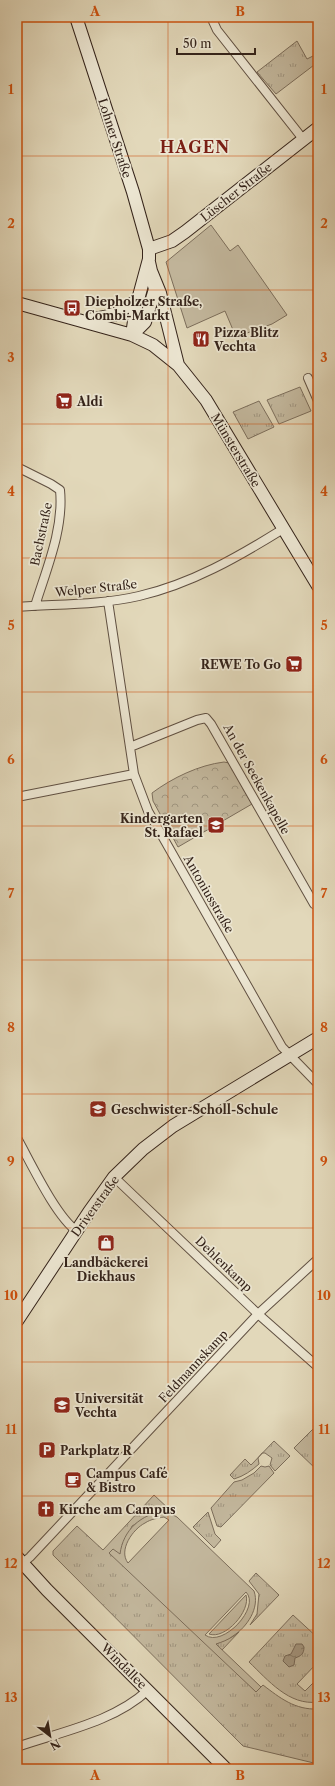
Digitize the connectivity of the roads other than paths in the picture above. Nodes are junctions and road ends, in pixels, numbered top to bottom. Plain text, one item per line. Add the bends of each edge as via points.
1 (76, 17) edge
2 (211, 17) edge
3 (318, 128) edge
4 (303, 139) junction
5 (150, 260) junction
6 (138, 300) junction
7 (17, 303) edge
8 (86, 321) junction
9 (132, 335) junction
10 (178, 365) junction
11 (308, 378) dead end
12 (318, 401) edge
13 (17, 467) edge
14 (283, 529) junction
15 (318, 586) edge
16 (108, 601) junction
17 (35, 606) junction
18 (17, 607) edge
19 (130, 747) junction
20 (134, 774) junction
21 (17, 797) edge
22 (314, 904) dead end
23 (318, 1038) edge
24 (289, 1055) junction
25 (318, 1084) edge
26 (17, 1138) edge
27 (114, 1177) junction
28 (77, 1231) junction
29 (318, 1259) edge
30 (258, 1314) junction
31 (17, 1321) edge
32 (318, 1367) edge
33 (19, 1560) edge
34 (148, 1690) junction
35 (17, 1747) edge
36 (226, 1769) edge

1 - 5 main road, Lohner Straße via 133,192
2 - 4 street via 217,30
3 - 4 main road, Lüscher Straße
4 - 5 main road, Lüscher Straße
5 - 6 main road
5 - 9 main road via 155,289 152,303 145,322
5 - 10 main road, Lohner Straße
6 - 8 main road via 114,314
6 - 9 main road
7 - 8 main road, Münsterstraße
8 - 9 main road, Münsterstraße
9 - 10 main road, Münsterstraße via 152,345
10 - 14 main road, Münsterstraße via 206,400
11 - 12 street
13 - 17 street, Bachstraße via 60,490 61,502 52,552
14 - 15 main road, Münsterstraße
14 - 16 street, Welper Straße via 231,560 175,585 139,596
16 - 17 street, Welper Straße
16 - 19 street, Antoniusstraße
17 - 18 street, Welper Straße
19 - 20 street, Antoniusstraße
19 - 22 street, An der Seekenkapelle via 206,718
20 - 21 street
20 - 24 street, Antoniusstraße via 148,810 282,1047
23 - 24 main road, Driverstraße
24 - 25 street, Antoniusstraße
24 - 27 main road, Driverstraße via 173,1126 143,1149
26 - 28 street via 61,1214
27 - 28 main road, Driverstraße
27 - 30 street, Dehlenkamp
28 - 31 main road, Driverstraße
29 - 30 street, Feldmannskamp
30 - 32 street, Dehlenkamp
30 - 33 street, Feldmannskamp via 30,1557
33 - 34 main road, Windallee
34 - 35 street via 138,1699 107,1715
34 - 36 main road, Windallee

